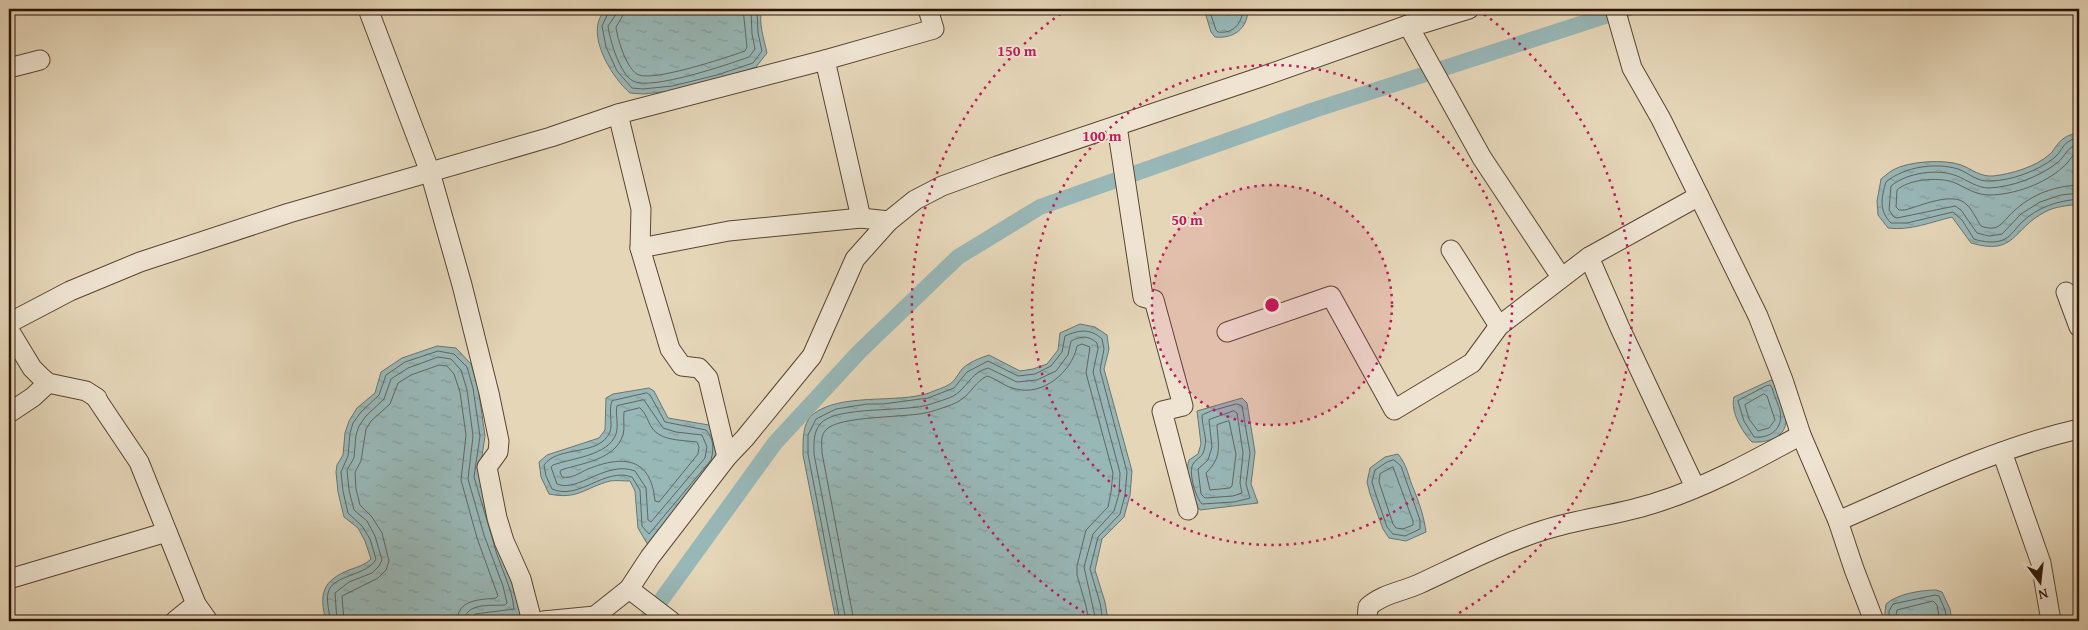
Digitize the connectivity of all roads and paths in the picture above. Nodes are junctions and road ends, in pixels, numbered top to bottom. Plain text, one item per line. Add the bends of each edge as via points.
1 (368, 9) edge
2 (928, 9) edge
3 (1469, 9) edge
4 (1615, 9) edge
5 (1412, 33) junction
6 (40, 60) dead end
7 (825, 60) junction
8 (9, 68) edge
9 (618, 114) junction
10 (1119, 134) junction
11 (430, 172) junction
12 (1699, 196) junction
13 (861, 218) junction
14 (889, 221) junction
15 (640, 248) junction
16 (1451, 250) dead end
17 (1589, 257) junction
18 (1561, 277) junction
19 (2066, 292) dead end
20 (9, 324) edge
21 (1500, 326) junction
22 (2079, 327) edge
23 (9, 330) edge
24 (1227, 332) dead end
25 (48, 383) junction
26 (9, 413) edge
27 (2079, 429) edge
28 (1802, 435) junction
29 (2002, 452) junction
30 (727, 457) junction
31 (1695, 487) junction
32 (1188, 510) dead end
33 (1838, 521) junction
34 (167, 532) junction
35 (9, 579) edge
36 (634, 592) junction
37 (196, 604) junction
38 (593, 618) edge
39 (175, 621) edge
40 (208, 621) edge
41 (532, 621) edge
42 (543, 621) edge
43 (671, 621) edge
44 (1367, 621) edge
45 (1874, 621) edge
46 (2051, 621) edge

1 - 11 street
2 - 7 street via 934,29
3 - 5 street via 1424,23
4 - 12 street via 1632,68 1661,118
5 - 10 street
5 - 18 street via 1482,158
6 - 8 street
7 - 9 street
7 - 13 street
9 - 11 street
9 - 15 street via 641,209
10 - 14 street via 942,186 916,200
10 - 32 street via 1143,297 1154,300 1182,406 1162,411
11 - 20 street via 289,213 140,262 70,291
11 - 41 street via 462,284 499,441 498,452 487,467 497,518 521,579
12 - 17 street
12 - 28 street via 1758,316
13 - 14 street
13 - 15 street via 729,231
14 - 30 street via 855,259 812,356
15 - 30 street via 670,349 682,366 699,368 708,378
16 - 21 street
17 - 18 street
17 - 31 street
18 - 21 street
19 - 22 street
21 - 24 street via 1472,363 1394,410 1331,296
23 - 25 street via 32,368
25 - 26 street
25 - 34 street via 86,391 97,398 138,462
27 - 29 street
28 - 31 street
28 - 33 street
29 - 33 street via 1956,468
29 - 46 street via 2041,563
30 - 36 street via 650,556
31 - 44 street via 1620,514 1545,530 1493,549 1375,601 1368,607
33 - 45 street
34 - 35 street
34 - 37 street
36 - 38 street
36 - 43 street
37 - 39 street
37 - 40 street
38 - 42 street

